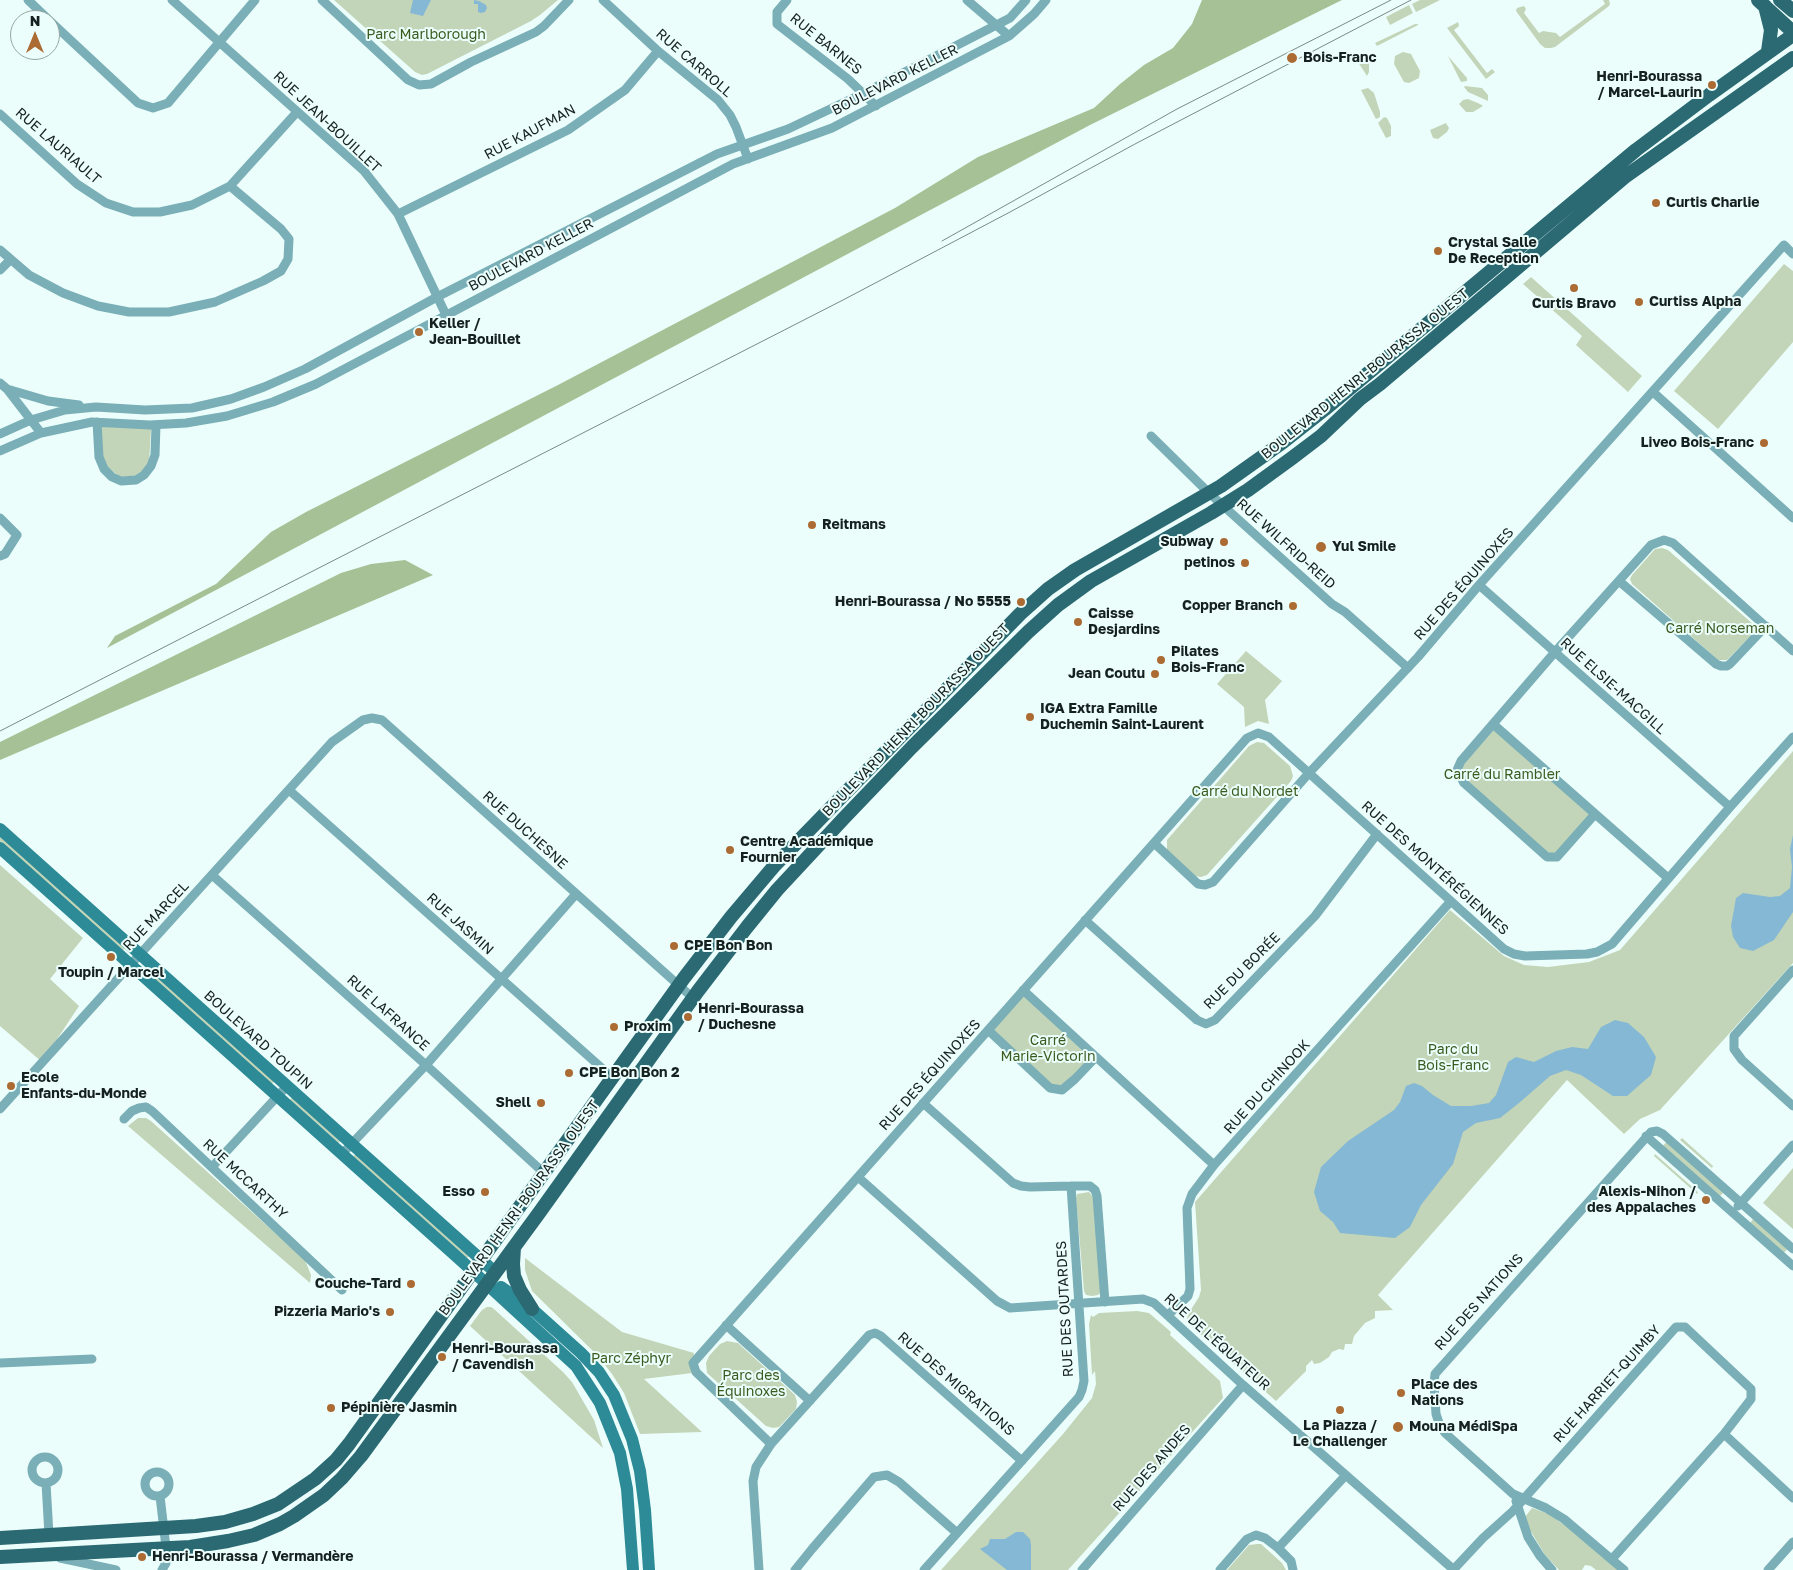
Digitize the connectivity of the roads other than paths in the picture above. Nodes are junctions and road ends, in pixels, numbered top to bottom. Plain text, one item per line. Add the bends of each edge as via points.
1 (28, 0) edge
2 (172, 0) edge
3 (255, 0) edge
4 (322, 0) edge
5 (569, 0) edge
6 (603, 0) edge
7 (787, 0) edge
8 (967, 0) edge
9 (1026, 0) edge
10 (1046, 0) edge
11 (1785, 2) edge
12 (1762, 3) edge
13 (39, 10) edge
14 (1793, 11) edge
15 (997, 25) junction
16 (60, 29) edge
17 (1793, 33) edge
18 (1009, 36) junction
19 (219, 43) junction
20 (658, 51) junction
21 (1768, 51) junction
22 (1793, 58) edge
23 (1793, 68) edge
24 (1774, 72) junction
25 (864, 93) junction
26 (876, 106) junction
27 (297, 112) junction
28 (0, 114) edge
29 (743, 144) junction
30 (748, 159) junction
31 (230, 186) junction
32 (398, 214) junction
33 (0, 250) edge
34 (1793, 254) edge
35 (10, 260) junction
36 (0, 270) edge
37 (437, 297) junction
38 (446, 315) junction
39 (3, 386) edge
40 (1654, 392) junction
41 (95, 408) junction
42 (31, 420) junction
43 (97, 422) junction
44 (156, 425) junction
45 (41, 433) junction
46 (0, 434) edge
47 (1150, 436) dead end
48 (0, 451) edge
49 (1209, 493) junction
50 (1223, 505) junction
51 (0, 518) edge
52 (1793, 518) edge
53 (0, 556) edge
54 (1619, 581) junction
55 (1479, 585) junction
56 (1766, 626) junction
57 (1793, 651) edge
58 (1555, 652) junction
59 (1408, 668) junction
60 (1493, 724) junction
61 (1258, 734) joint
62 (1793, 737) edge
63 (332, 742) joint
64 (1309, 773) junction
65 (289, 790) junction
66 (1730, 807) junction
67 (1594, 814) junction
68 (0, 829) edge
69 (1377, 834) junction
70 (1154, 843) junction
71 (0, 848) edge
72 (212, 875) junction
73 (1668, 878) junction
74 (576, 894) junction
75 (1451, 901) junction
76 (1085, 920) junction
77 (140, 954) junction
78 (130, 965) junction
79 (1793, 970) edge
80 (500, 979) junction
81 (679, 985) junction
82 (1024, 990) junction
83 (693, 998) junction
84 (988, 1030) junction
85 (1096, 1057) junction
86 (426, 1065) junction
87 (613, 1078) junction
88 (287, 1086) junction
89 (277, 1096) junction
90 (923, 1102) junction
91 (1793, 1106) edge
92 (0, 1109) edge
93 (124, 1119) dead end
94 (1646, 1136) junction
95 (351, 1144) junction
96 (1793, 1145) edge
97 (342, 1154) junction
98 (1214, 1165) junction
99 (212, 1167) junction
100 (544, 1173) junction
101 (858, 1178) junction
102 (1071, 1186) junction
103 (1741, 1203) junction
104 (1732, 1212) junction
105 (514, 1247) junction
106 (1793, 1249) edge
107 (477, 1266) junction
108 (1793, 1266) edge
109 (491, 1278) junction
110 (342, 1290) dead end
111 (1105, 1302) junction
112 (1078, 1304) junction
113 (532, 1309) junction
114 (1168, 1315) junction
115 (726, 1325) junction
116 (92, 1359) dead end
117 (0, 1363) edge
118 (1243, 1385) junction
119 (810, 1401) junction
120 (1724, 1434) junction
121 (771, 1444) junction
122 (1022, 1461) junction
123 (1346, 1475) junction
124 (46, 1483) dead end
125 (1513, 1494) junction
126 (160, 1496) dead end
127 (1524, 1498) junction
128 (1793, 1498) edge
129 (1517, 1506) junction
130 (164, 1528) junction
131 (957, 1533) junction
132 (49, 1535) junction
133 (0, 1538) edge
134 (1793, 1542) edge
135 (166, 1548) junction
136 (1278, 1548) junction
137 (45, 1554) junction
138 (0, 1557) edge
139 (1612, 1559) junction
140 (116, 1570) edge
141 (162, 1570) edge
142 (633, 1570) edge
143 (649, 1570) edge
144 (759, 1570) edge
145 (795, 1570) edge
146 (924, 1570) edge
147 (1082, 1570) edge
148 (1220, 1570) edge
149 (1293, 1570) edge
150 (1453, 1570) edge
151 (1552, 1570) edge
152 (1624, 1570) edge
153 (1768, 1570) edge

1 - 13 street
2 - 19 street, RUE JEAN-BOUILLET
3 - 19 street
4 - 5 street via 408,80 419,85 431,84 536,32
6 - 20 street, RUE CARROLL
7 - 25 street, RUE BARNES via 776,12 778,24
8 - 15 street
9 - 15 street, BOULEVARD KELLER via 1010,18
10 - 18 street, BOULEVARD KELLER
11 - 14 main road
12 - 17 main road
12 - 21 main road via 1771,30
15 - 18 street
15 - 25 street, BOULEVARD KELLER
16 - 19 street via 138,103 152,108 168,103
17 - 21 main road, BOULEVARD HENRI-BOURASSA OUEST
18 - 26 street, BOULEVARD KELLER
19 - 27 street, RUE JEAN-BOUILLET
20 - 29 street, RUE CARROLL via 718,100 730,115
20 - 32 street, RUE KAUFMAN via 624,90 568,130
21 - 49 main road, BOULEVARD HENRI-BOURASSA OUEST via 1611,171 1315,418
22 - 24 main road, BOULEVARD HENRI-BOURASSA OUEST
23 - 24 main road
24 - 50 main road, BOULEVARD HENRI-BOURASSA OUEST via 1626,176 1360,399 1321,436
25 - 26 street, RUE BARNES
25 - 29 street, BOULEVARD KELLER via 788,129
26 - 30 street, BOULEVARD KELLER via 832,128
27 - 31 street, RUE LAURIAULT
27 - 32 street, RUE JEAN-BOUILLET via 364,171
28 - 31 street, RUE LAURIAULT via 78,184 106,203 134,212 160,212 192,205
29 - 30 street, RUE CARROLL
29 - 37 street, BOULEVARD KELLER via 717,154
30 - 38 street, BOULEVARD KELLER via 724,168
31 - 35 street via 289,239 288,259 281,271 216,302 169,312 129,312 98,306 63,294
32 - 37 street, RUE JEAN-BOUILLET
33 - 35 street
34 - 40 street, RUE DES ÉQUINOXES via 1784,246
35 - 36 street
37 - 38 street, RUE JEAN-BOUILLET
37 - 41 street, BOULEVARD KELLER via 304,369 231,399 192,408
38 - 44 street, BOULEVARD KELLER via 316,384 273,402 227,416
39 - 41 street via 48,401
39 - 42 street
40 - 52 street
40 - 55 street, RUE DES ÉQUINOXES
41 - 42 street, BOULEVARD KELLER via 65,410
42 - 45 street
42 - 46 street, BOULEVARD KELLER
43 - 44 street, BOULEVARD KELLER
43 - 44 street via 99,457 104,469 121,481 136,480 151,466 155,455
43 - 45 street, BOULEVARD KELLER
45 - 48 street, BOULEVARD KELLER
47 - 49 street, RUE WILFRID-REID
49 - 50 street, RUE WILFRID-REID
49 - 81 main road, BOULEVARD HENRI-BOURASSA OUEST via 1084,564 1027,607 776,865
50 - 59 street, RUE WILFRID-REID
50 - 83 main road, BOULEVARD HENRI-BOURASSA OUEST via 1098,577 1040,620 810,854 747,927
51 - 53 street via 17,535 6,554
54 - 56 street via 1721,666 1730,664
54 - 56 street via 1651,545 1664,540 1673,543
54 - 58 street
55 - 58 street, RUE ELSIE-MACGILL
55 - 59 street, RUE DES ÉQUINOXES
56 - 57 street
58 - 60 street
58 - 66 street, RUE ELSIE-MACGILL
59 - 64 street, RUE DES ÉQUINOXES
60 - 67 street
60 - 67 street via 1461,761 1457,770 1464,783 1548,857 1557,857
61 - 64 street, RUE DES MONTÉRÉGIENNES via 1268,737
61 - 70 street, RUE DES ÉQUINOXES via 1247,738
62 - 66 street, RUE DES MONTÉRÉGIENNES
63 - 65 street, RUE MARCEL
63 - 74 street, RUE DUCHESNE via 363,720 382,720
64 - 69 street, RUE DES MONTÉRÉGIENNES
64 - 70 street, RUE DES ÉQUINOXES via 1213,882 1198,884
65 - 72 street, RUE MARCEL
65 - 80 street, RUE JASMIN
66 - 73 street, RUE DES MONTÉRÉGIENNES
67 - 73 street
68 - 77 street, BOULEVARD TOUPIN
69 - 75 street, RUE DES MONTÉRÉGIENNES
69 - 76 street, RUE DU BORÉE via 1315,916 1215,1020 1206,1024
70 - 76 street, RUE DES ÉQUINOXES
71 - 78 street, BOULEVARD TOUPIN
72 - 77 street, RUE MARCEL
72 - 86 street, RUE LAFRANCE
73 - 75 street, RUE DES MONTÉRÉGIENNES via 1612,944 1587,954 1514,954 1504,949
74 - 80 street
74 - 81 street, RUE DUCHESNE
75 - 98 street, RUE DU CHINOOK
76 - 82 street, RUE DES ÉQUINOXES
77 - 78 street, RUE MARCEL
77 - 88 street, BOULEVARD TOUPIN
78 - 89 street, BOULEVARD TOUPIN
78 - 92 street, RUE MARCEL
79 - 91 street via 1734,1036 1734,1049 1742,1060
80 - 86 street
80 - 87 street, RUE JASMIN
81 - 83 street, RUE DUCHESNE
81 - 87 main road, BOULEVARD HENRI-BOURASSA OUEST
82 - 84 street, RUE DES ÉQUINOXES
82 - 85 street
83 - 105 main road, BOULEVARD HENRI-BOURASSA OUEST
84 - 85 street via 1050,1088 1062,1090
84 - 90 street, RUE DES ÉQUINOXES
85 - 98 street
86 - 95 street
86 - 100 street, RUE LAFRANCE
87 - 100 main road, BOULEVARD HENRI-BOURASSA OUEST
88 - 89 street
88 - 95 street, BOULEVARD TOUPIN
89 - 97 street, BOULEVARD TOUPIN
89 - 99 street
90 - 101 street, RUE DES ÉQUINOXES
90 - 102 street via 1013,1182 1030,1187
93 - 99 street, RUE MCCARTHY via 132,1111 146,1107
94 - 103 street via 1654,1131 1660,1132
94 - 104 street
94 - 125 street, RUE DES NATIONS via 1435,1374 1436,1414 1441,1428
95 - 97 street
95 - 107 street, BOULEVARD TOUPIN
96 - 103 street
97 - 107 street, BOULEVARD TOUPIN
98 - 114 street, RUE DU CHINOOK via 1189,1200 1190,1289 1188,1296
99 - 110 street, RUE MCCARTHY
100 - 107 main road, BOULEVARD HENRI-BOURASSA OUEST
101 - 112 street, RUE DE L'ÉQUATEUR via 997,1301 1010,1308
101 - 115 street, RUE DES ÉQUINOXES
102 - 111 street via 1090,1186 1097,1196
102 - 112 street, RUE DES OUTARDES
103 - 104 street
103 - 106 street
104 - 108 street
105 - 109 main road, BOULEVARD HENRI-BOURASSA OUEST
105 - 113 main road via 514,1276
107 - 109 street, BOULEVARD TOUPIN
107 - 130 main road, BOULEVARD HENRI-BOURASSA OUEST via 349,1444 315,1479 286,1499 253,1514 216,1524
109 - 113 street
109 - 135 main road, BOULEVARD HENRI-BOURASSA OUEST via 361,1456 324,1495 288,1520 254,1535 220,1543
109 - 142 street via 586,1378 600,1403 624,1472
111 - 112 street, RUE DE L'ÉQUATEUR
111 - 114 street, RUE DE L'ÉQUATEUR via 1143,1299 1154,1303
112 - 122 street, RUE DES OUTARDES via 1082,1390
113 - 143 street via 593,1366 617,1402 632,1439 641,1479
114 - 118 street, RUE DE L'ÉQUATEUR
115 - 119 street
115 - 121 street, RUE DES ÉQUINOXES via 693,1363 696,1372
116 - 117 street
118 - 123 street, RUE DE L'ÉQUATEUR
118 - 147 street, RUE DES ANDES
119 - 121 street, RUE DES MIGRATIONS
119 - 122 street, RUE DES MIGRATIONS via 869,1335 875,1333
120 - 127 street, RUE HARRIET-QUIMBY via 1751,1399 1751,1389 1685,1327 1676,1327
120 - 128 street
120 - 139 street, RUE HARRIET-QUIMBY
121 - 144 street, RUE DES MIGRATIONS via 754,1473
122 - 131 street, RUE DES OUTARDES
123 - 136 street
123 - 150 street, RUE DE L'ÉQUATEUR
124 - 132 street
125 - 127 street
125 - 129 street
126 - 130 street
127 - 129 street, RUE HARRIET-QUIMBY
127 - 139 street via 1564,1519
129 - 150 street, RUE HARRIET-QUIMBY
129 - 151 street via 1528,1537
130 - 132 main road, BOULEVARD HENRI-BOURASSA OUEST
130 - 135 street
131 - 145 street via 899,1482 886,1475 874,1478
131 - 146 street, RUE DES OUTARDES
132 - 133 main road, BOULEVARD HENRI-BOURASSA OUEST
134 - 153 street
135 - 137 main road, BOULEVARD HENRI-BOURASSA OUEST
135 - 141 street via 167,1560
136 - 148 street via 1265,1538 1251,1536
136 - 149 street via 1291,1561
137 - 138 main road, BOULEVARD HENRI-BOURASSA OUEST
137 - 140 street, BOULEVARD HENRI-BOURASSA OUEST
139 - 152 street

